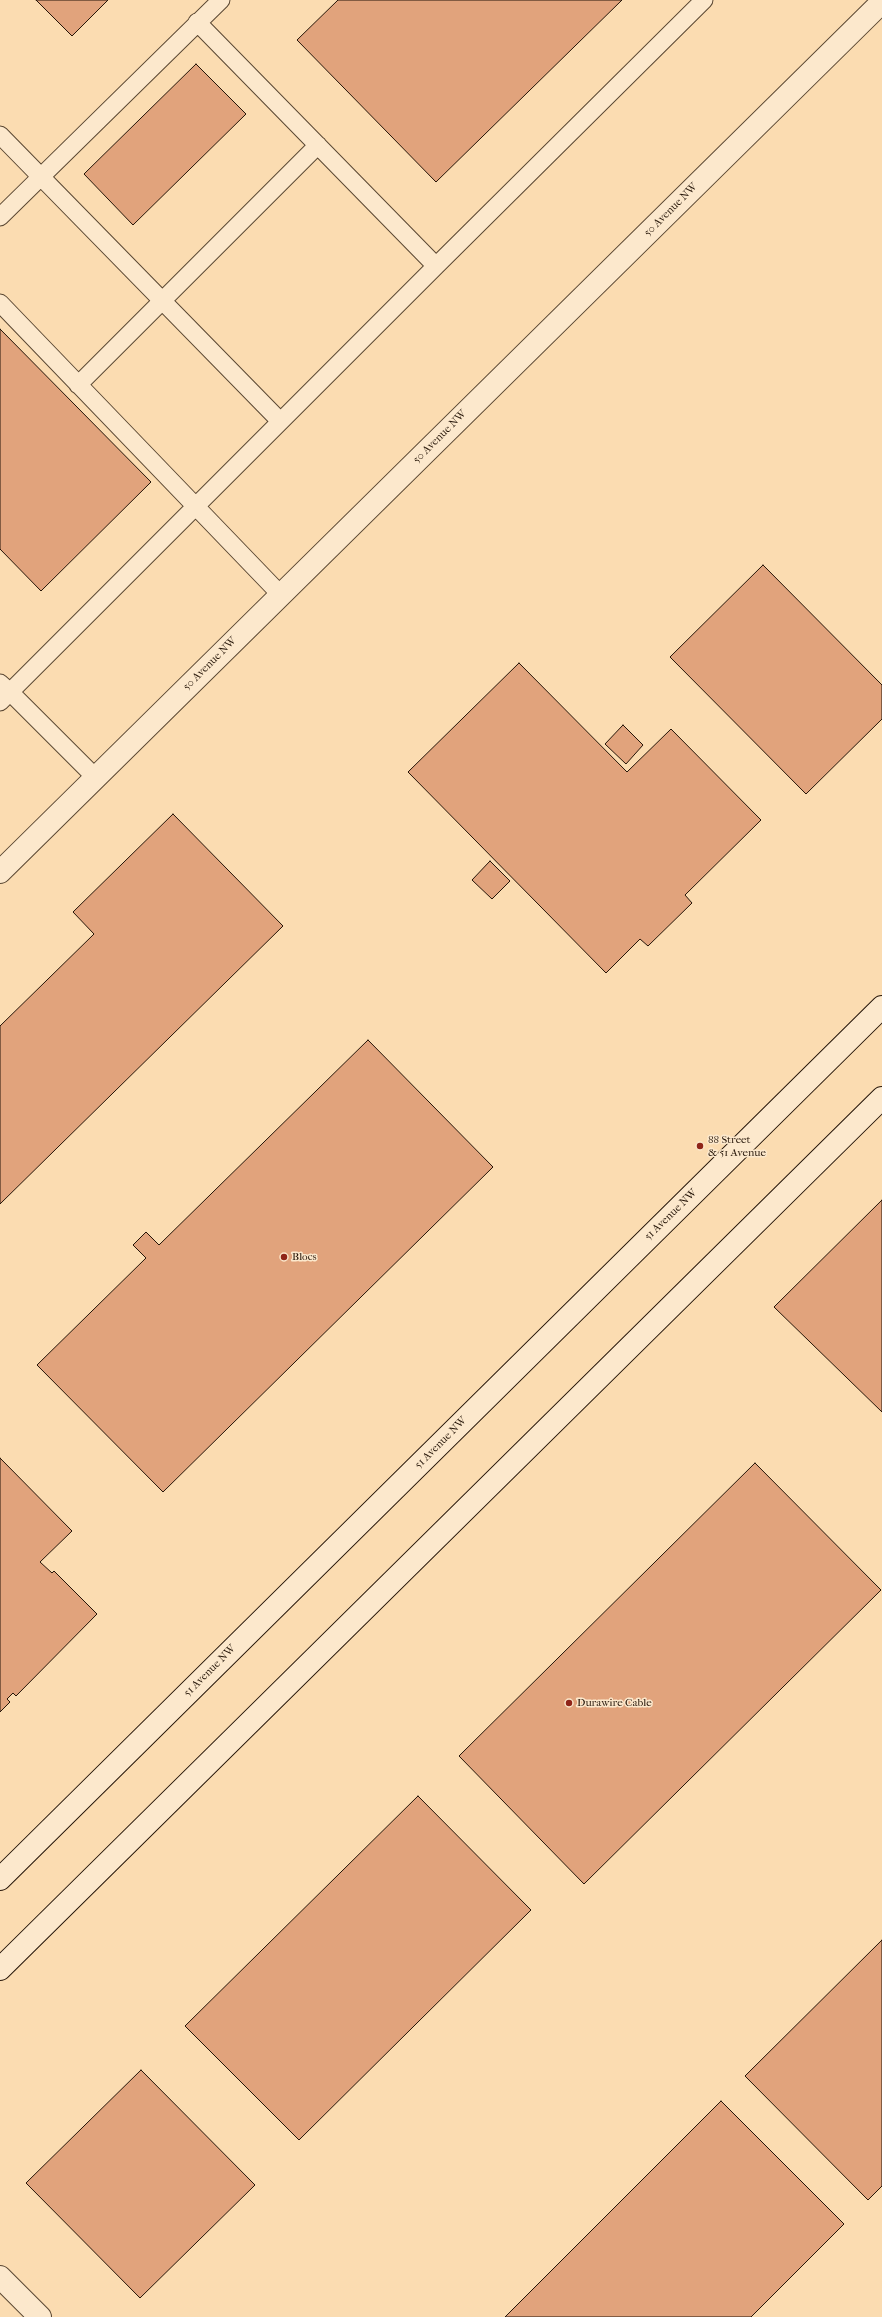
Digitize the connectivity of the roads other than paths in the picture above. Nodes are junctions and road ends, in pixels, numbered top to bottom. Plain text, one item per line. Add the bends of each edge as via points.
1 (221, 0) edge
2 (704, 0) edge
3 (882, 2) edge
4 (197, 22) junction
5 (0, 135) edge
6 (318, 145) junction
7 (40, 176) junction
8 (0, 216) edge
9 (436, 266) junction
10 (162, 301) junction
11 (0, 303) edge
12 (78, 385) junction
13 (280, 421) junction
14 (195, 506) junction
15 (280, 594) junction
16 (3, 692) edge
17 (96, 777) junction
18 (0, 872) edge
19 (882, 1007) edge
20 (882, 1098) edge
21 (0, 1879) edge
22 (0, 1969) edge
23 (0, 2277) edge
24 (40, 2317) edge

1 - 4 lane
2 - 9 lane
3 - 15 main road, 50 Avenue NW
4 - 6 lane
4 - 7 lane
5 - 7 lane
6 - 9 lane
6 - 10 lane
7 - 8 lane
7 - 10 lane
9 - 13 lane
10 - 12 lane
10 - 13 lane
11 - 12 lane
12 - 14 lane
13 - 14 lane
14 - 15 lane
14 - 16 lane
15 - 17 main road, 50 Avenue NW
16 - 17 lane
17 - 18 main road, 50 Avenue NW
19 - 21 main road, 51 Avenue NW
20 - 22 main road
23 - 24 main road

